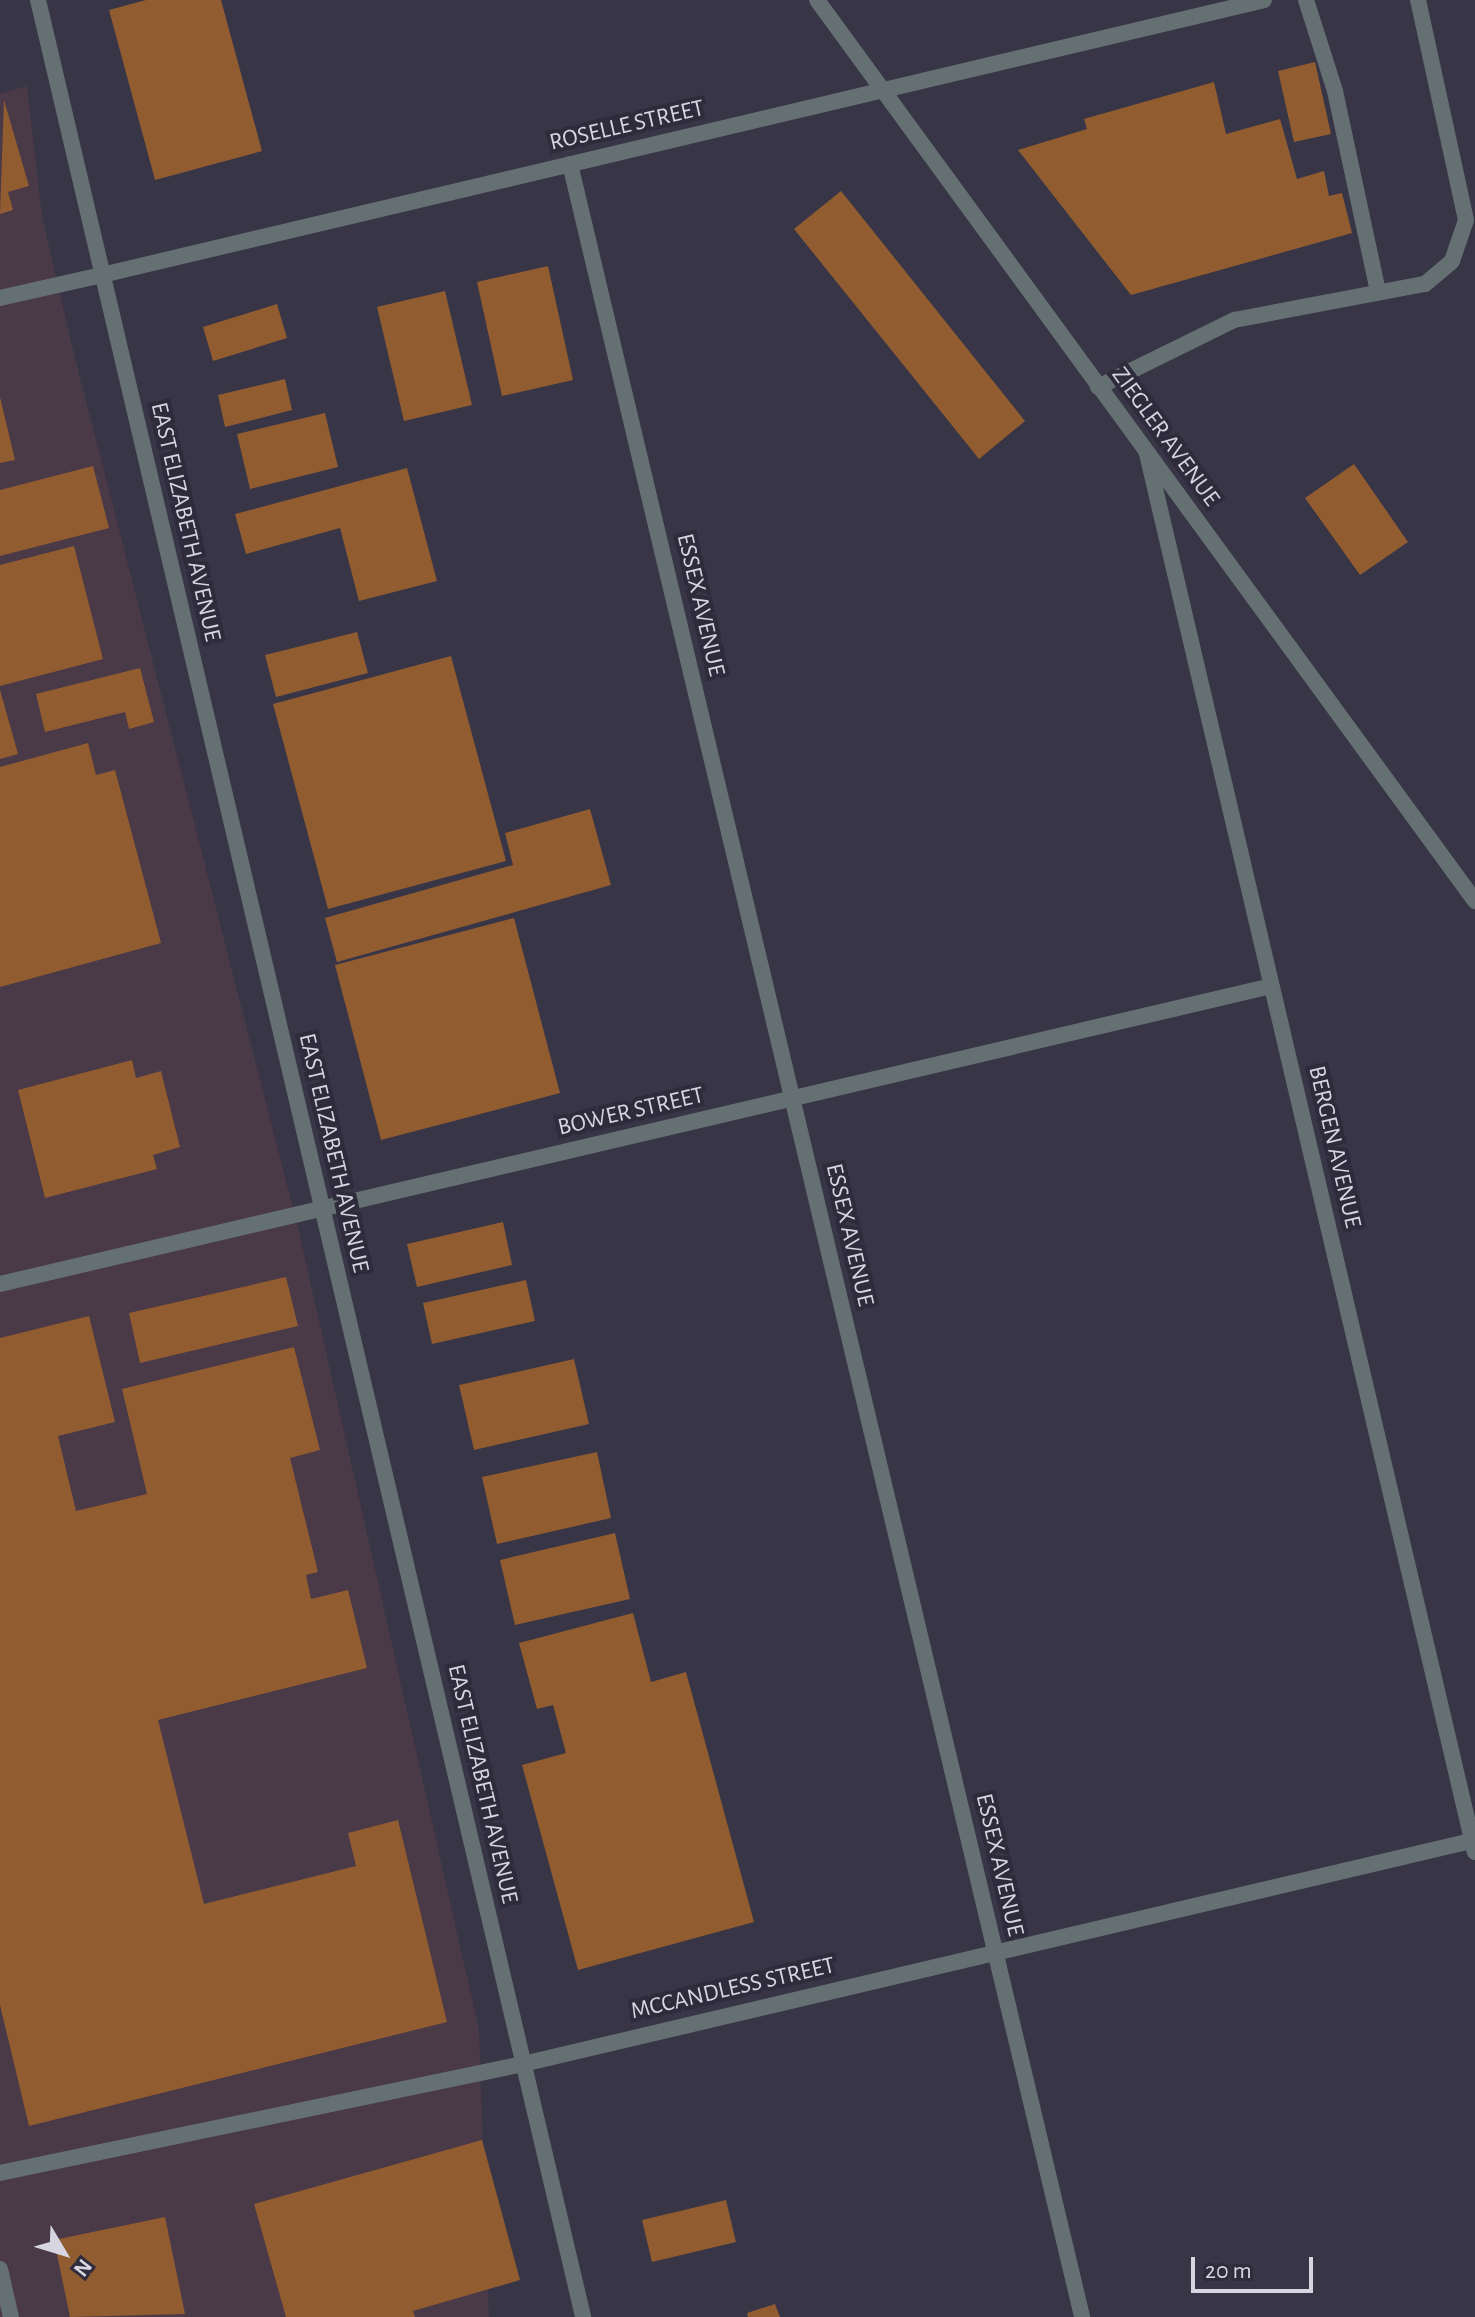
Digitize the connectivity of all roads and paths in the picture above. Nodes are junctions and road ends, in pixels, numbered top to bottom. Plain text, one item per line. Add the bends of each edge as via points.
1 (38, 0) edge
2 (817, 0) edge
3 (1264, 0) edge
4 (1306, 0) edge
5 (1418, 0) edge
6 (885, 89) junction
7 (570, 164) junction
8 (102, 275) junction
9 (1378, 292) junction
10 (0, 298) edge
11 (1098, 387) junction
12 (1147, 454) junction
13 (1475, 901) edge
14 (1272, 986) junction
15 (792, 1099) junction
16 (322, 1209) junction
17 (0, 1284) edge
18 (1474, 1844) edge
19 (995, 1953) junction
20 (523, 2064) junction
21 (0, 2173) edge
22 (0, 2269) edge
23 (11, 2317) edge
24 (583, 2317) edge
25 (1082, 2317) edge

1 - 8 street, EAST ELIZABETH AVENUE
2 - 6 street, ZIEGLER AVENUE
3 - 6 street, ROSELLE STREET
4 - 9 street via 1335,91
5 - 9 street via 1425,54 1466,220 1452,261 1425,284
6 - 7 street, ROSELLE STREET
6 - 11 street, ZIEGLER AVENUE
7 - 8 street, ROSELLE STREET
7 - 15 street, ESSEX AVENUE
8 - 10 street, ROSELLE STREET
8 - 16 street, EAST ELIZABETH AVENUE
9 - 11 street via 1234,320
11 - 12 street, ZIEGLER AVENUE
12 - 13 street, ZIEGLER AVENUE
12 - 14 street, BERGEN AVENUE
14 - 15 street, BOWER STREET
14 - 18 street, BERGEN AVENUE
15 - 16 street, BOWER STREET
15 - 19 street, ESSEX AVENUE
16 - 17 street, BOWER STREET
16 - 20 street, EAST ELIZABETH AVENUE
18 - 19 street, MCCANDLESS STREET
19 - 20 street, MCCANDLESS STREET
19 - 25 street, ESSEX AVENUE
20 - 21 street, MCCANDLESS STREET
20 - 24 street, EAST ELIZABETH AVENUE
22 - 23 street

